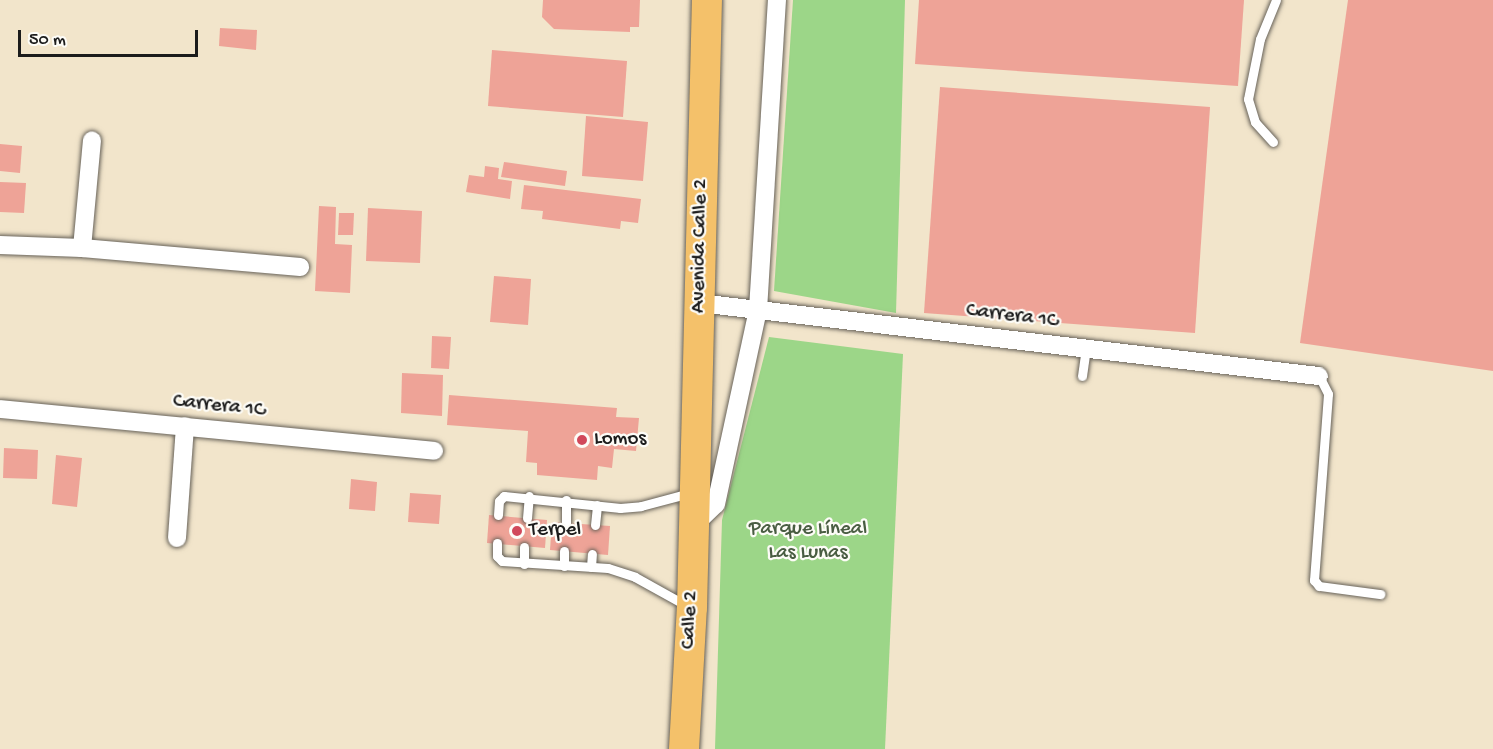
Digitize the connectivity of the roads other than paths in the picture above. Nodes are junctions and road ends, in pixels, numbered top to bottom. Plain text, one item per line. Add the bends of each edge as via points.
1 (707, 0) edge
2 (777, 0) edge
3 (1276, 0) edge
4 (92, 140) dead end
5 (1273, 142) dead end
6 (0, 245) edge
7 (82, 248) junction
8 (300, 267) dead end
9 (699, 303) junction
10 (758, 310) junction
11 (1086, 348) junction
12 (1082, 376) dead end
13 (1319, 376) joint
14 (0, 409) edge
15 (185, 426) junction
16 (434, 451) dead end
17 (695, 492) junction
18 (529, 496) junction
19 (566, 500) junction
20 (597, 505) junction
21 (498, 515) dead end
22 (527, 518) dead end
23 (566, 523) dead end
24 (595, 525) dead end
25 (694, 525) junction
26 (177, 538) dead end
27 (496, 543) dead end
28 (524, 546) dead end
29 (564, 551) dead end
30 (592, 554) dead end
31 (524, 564) junction
32 (564, 566) junction
33 (591, 567) junction
34 (1380, 594) dead end
35 (692, 608) junction
36 (684, 749) edge

1 - 9 main road, Avenida Calle 2
2 - 10 street
3 - 5 lane via 1260,39 1248,99 1255,122
4 - 7 street
6 - 7 street
7 - 8 street
9 - 10 street, Carrera 1C
9 - 17 main road, Avenida Calle 2
10 - 11 street, Carrera 1C
10 - 25 street via 716,504
11 - 12 lane
11 - 13 street, Carrera 1C
13 - 34 lane via 1328,394 1314,580 1319,586
14 - 15 street, Carrera 1C
15 - 16 street, Carrera 1C
15 - 26 street
17 - 20 lane via 641,506
17 - 25 main road, Calle 2
18 - 19 lane
18 - 21 lane via 504,496 499,501
18 - 22 lane
19 - 20 lane
19 - 23 lane
20 - 24 lane
25 - 35 main road, Calle 2
27 - 31 lane via 499,560
28 - 31 lane
29 - 32 lane
30 - 33 lane
31 - 32 lane
32 - 33 lane
33 - 35 lane via 635,577
35 - 36 main road, Calle 2

